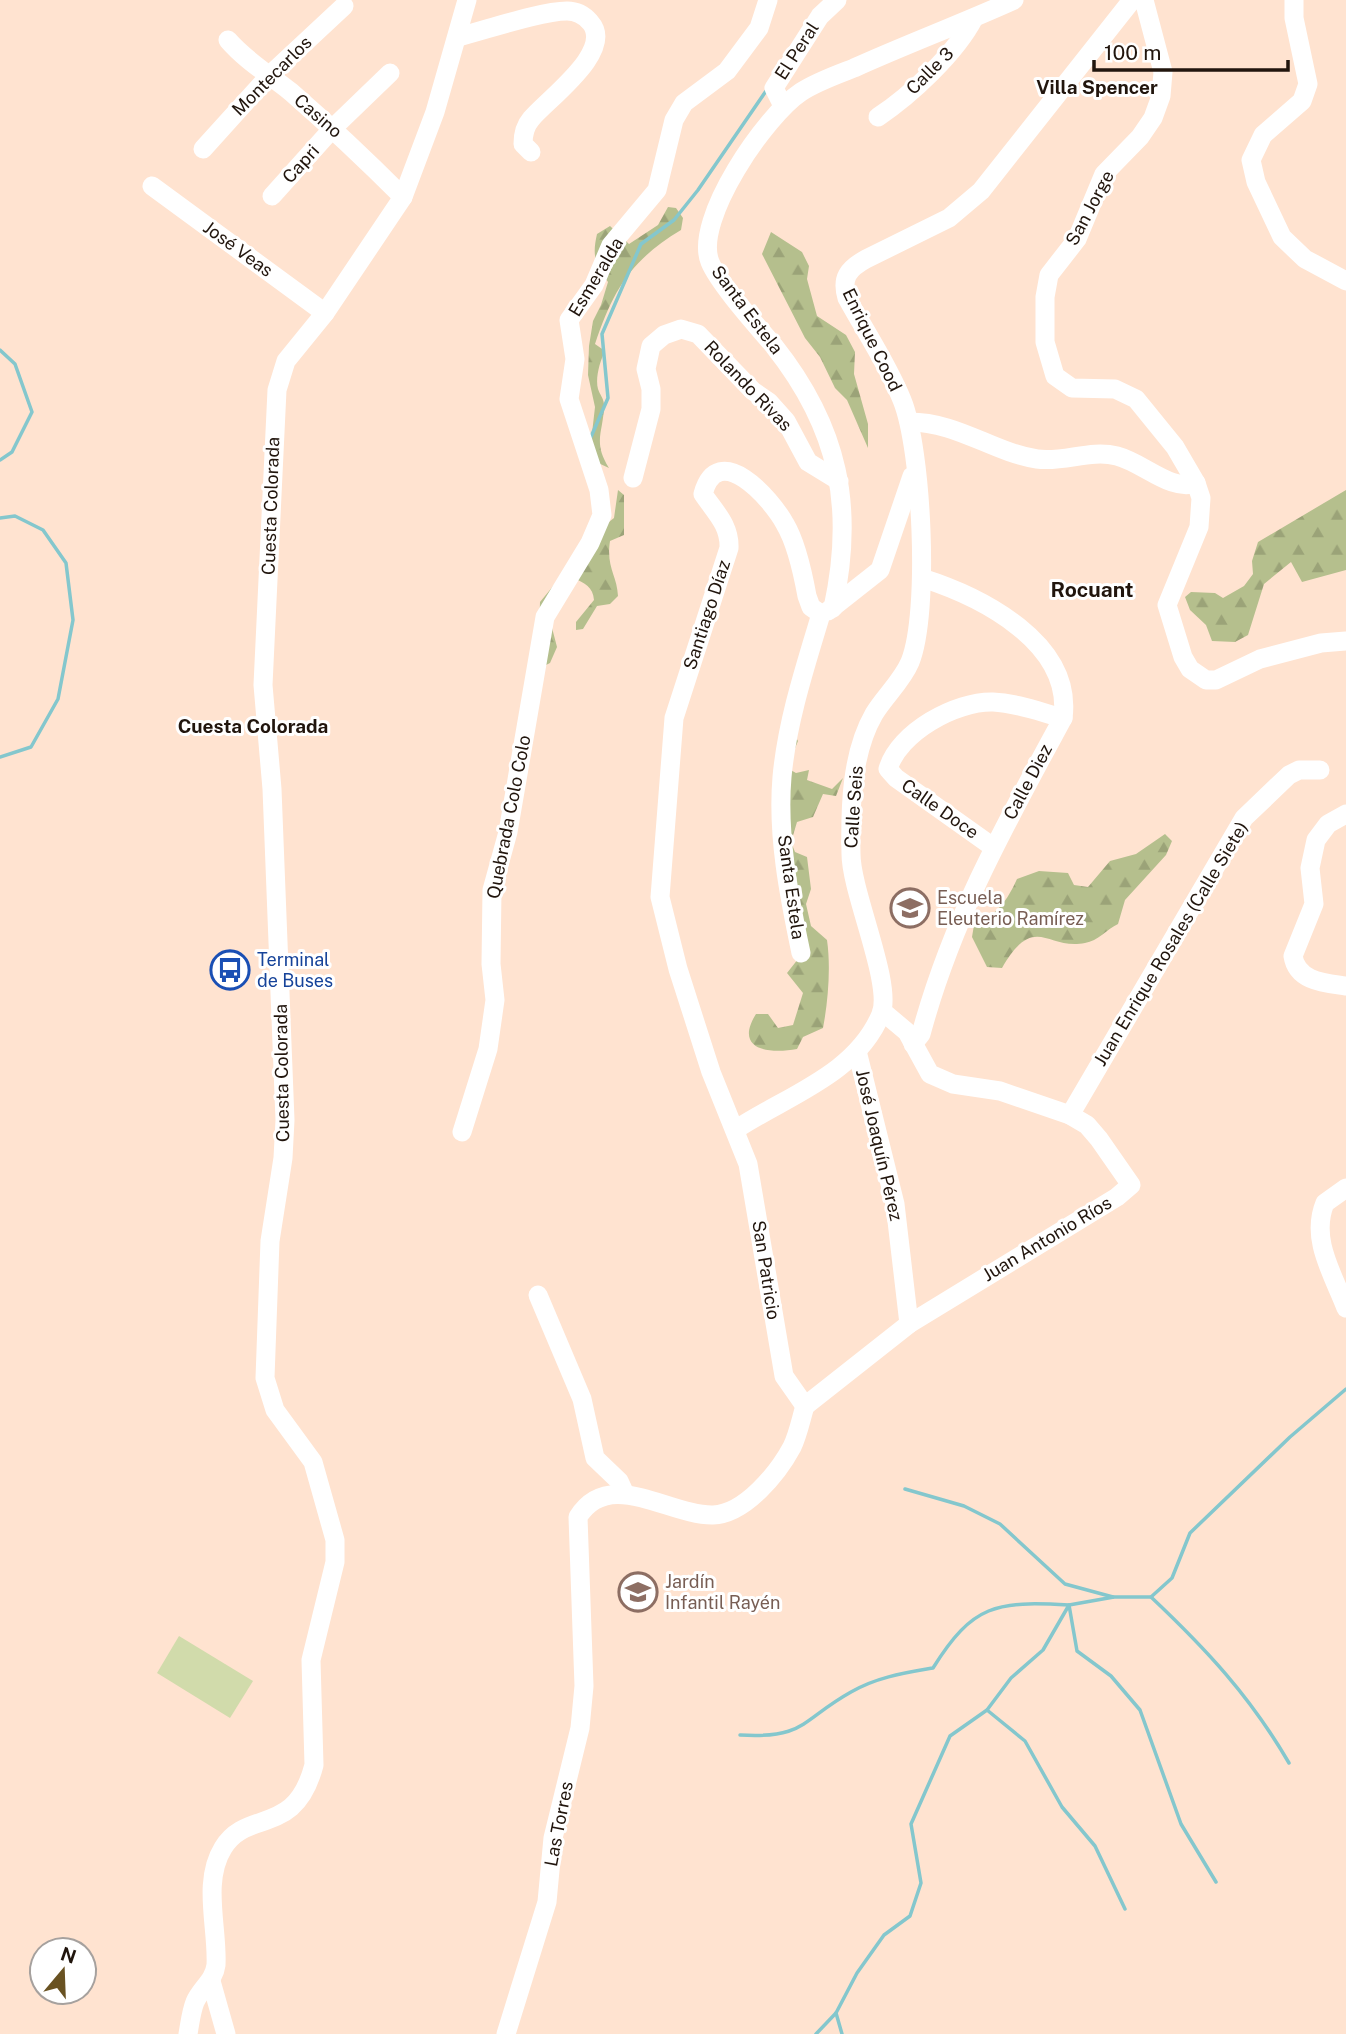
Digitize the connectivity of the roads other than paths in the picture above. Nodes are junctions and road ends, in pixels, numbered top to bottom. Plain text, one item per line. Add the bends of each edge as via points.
1 (467, 0) edge
2 (768, 0) edge
3 (837, 0) edge
4 (1014, 0) edge
5 (1132, 0) edge
6 (1144, 0) edge
7 (1294, 0) edge
8 (344, 6) dead end
9 (974, 18) junction
10 (457, 37) junction
11 (228, 40) dead end
12 (390, 73) dead end
13 (270, 75) junction
14 (783, 106) junction
15 (878, 117) dead end
16 (333, 128) junction
17 (203, 149) dead end
18 (531, 152) dead end
19 (152, 186) dead end
20 (272, 196) dead end
21 (403, 197) junction
22 (1346, 281) edge
23 (325, 313) junction
24 (909, 422) junction
25 (915, 468) junction
26 (632, 478) dead end
27 (839, 481) junction
28 (1196, 482) junction
29 (602, 515) joint
30 (922, 578) junction
31 (827, 611) junction
32 (1346, 641) edge
33 (1063, 718) junction
34 (1320, 770) dead end
35 (1346, 814) edge
36 (993, 847) junction
37 (801, 953) dead end
38 (1346, 986) edge
39 (882, 1012) junction
40 (913, 1044) junction
41 (857, 1051) junction
42 (1070, 1115) junction
43 (735, 1130) junction
44 (462, 1132) dead end
45 (1346, 1188) edge
46 (538, 1295) dead end
47 (1346, 1308) edge
48 (909, 1324) junction
49 (805, 1406) junction
50 (625, 1494) junction
51 (211, 1981) junction
52 (188, 2034) edge
53 (226, 2034) edge
54 (506, 2034) edge

1 - 10 street, Cuesta Colorada
2 - 29 street, Esmeralda via 759,28 727,71 684,103 674,120 657,190 611,245 594,285 569,320 575,359 569,399 599,490
3 - 14 street, El Peral via 820,16 774,88
4 - 9 street, Santa Estela
5 - 24 street, Enrique Cood via 981,191 949,218 859,262 846,276 847,298 902,400
6 - 28 street, San Jorge via 1163,72 1161,96 1140,137 1104,174 1077,239 1049,275 1045,342 1055,376 1072,388 1115,389 1136,399
7 - 22 street via 1308,84 1302,101 1263,135 1251,160 1256,182 1282,237 1305,258
8 - 13 street, Montecarlos
9 - 14 street, Santa Estela via 802,91
9 - 15 street, Calle 3 via 964,37 894,107
10 - 18 street via 564,11 583,15 594,27 596,38 583,67 530,120 523,144
10 - 21 street, Cuesta Colorada
11 - 13 street, Casino
12 - 16 street, Capri
13 - 16 street, Casino
13 - 17 street, Montecarlos
14 - 27 street, Santa Estela via 727,187 706,238 710,262 787,362 821,418
16 - 20 street, Capri
16 - 21 street, Casino
19 - 23 street, José Veas
21 - 23 street, Cuesta Colorada
23 - 51 street, Cuesta Colorada via 282,369 274,422 263,685 285,1120 270,1241 265,1378 275,1409 313,1462 335,1540 335,1562 311,1660 314,1765 310,1780 296,1803 243,1830 223,1847 214,1879 216,1968
24 - 25 street, Calle Seis
24 - 28 street via 953,428 1033,458 1052,461 1112,455 1134,460 1171,483 1185,486
25 - 30 street, Calle Seis
25 - 31 street via 880,570
26 - 27 street, Rolando Rivas via 651,409 646,369 651,346 681,329 698,334 769,402 786,421 808,462
27 - 31 street, Santa Estela via 843,554
28 - 32 street, San Jorge via 1201,498 1199,527 1167,605 1190,669 1206,680 1216,680 1260,659
29 - 44 street, Quebrada Colo Colo via 545,617 508,832 492,890 495,1000 488,1049
30 - 33 street via 961,590 1026,633 1060,679
30 - 39 street, Calle Seis via 910,662 875,714 856,762 851,855
31 - 37 street, Santa Estela via 794,708 782,777 783,844
31 - 43 street, Santiago Díaz via 811,607 785,524 743,477 729,470 716,472 707,480 703,494 724,523 729,548 674,718 660,897 711,1072
33 - 36 street, Calle Diez
33 - 36 street, Calle Doce via 1012,704 974,704 918,731 892,756 888,769 895,778
34 - 42 street, Juan Enrique Rosales (Calle Siete) via 1289,775 1244,818
35 - 38 street via 1328,824 1316,841 1310,868 1314,904 1293,956 1298,970 1309,979
36 - 40 street, Calle Diez via 943,958 921,1034
39 - 40 street, Juan Antonio Ríos via 907,1032
39 - 41 street
40 - 42 street, Juan Antonio Ríos via 930,1074
41 - 43 street via 841,1067
41 - 48 street, José Joaquín Pérez via 895,1204
42 - 48 street, Juan Antonio Ríos via 1087,1125 1131,1185
43 - 49 street, San Patricio via 748,1164 785,1376
45 - 47 street via 1325,1203 1319,1225 1323,1252
46 - 50 street via 582,1399 594,1458 619,1481
48 - 49 street, Juan Antonio Ríos
49 - 50 street via 793,1446 742,1505 716,1515 691,1514
50 - 54 street, Las Torres via 590,1504 578,1517 584,1686 580,1728 553,1838 547,1902
51 - 52 street, Cuesta Colorada via 195,2002
51 - 53 street

